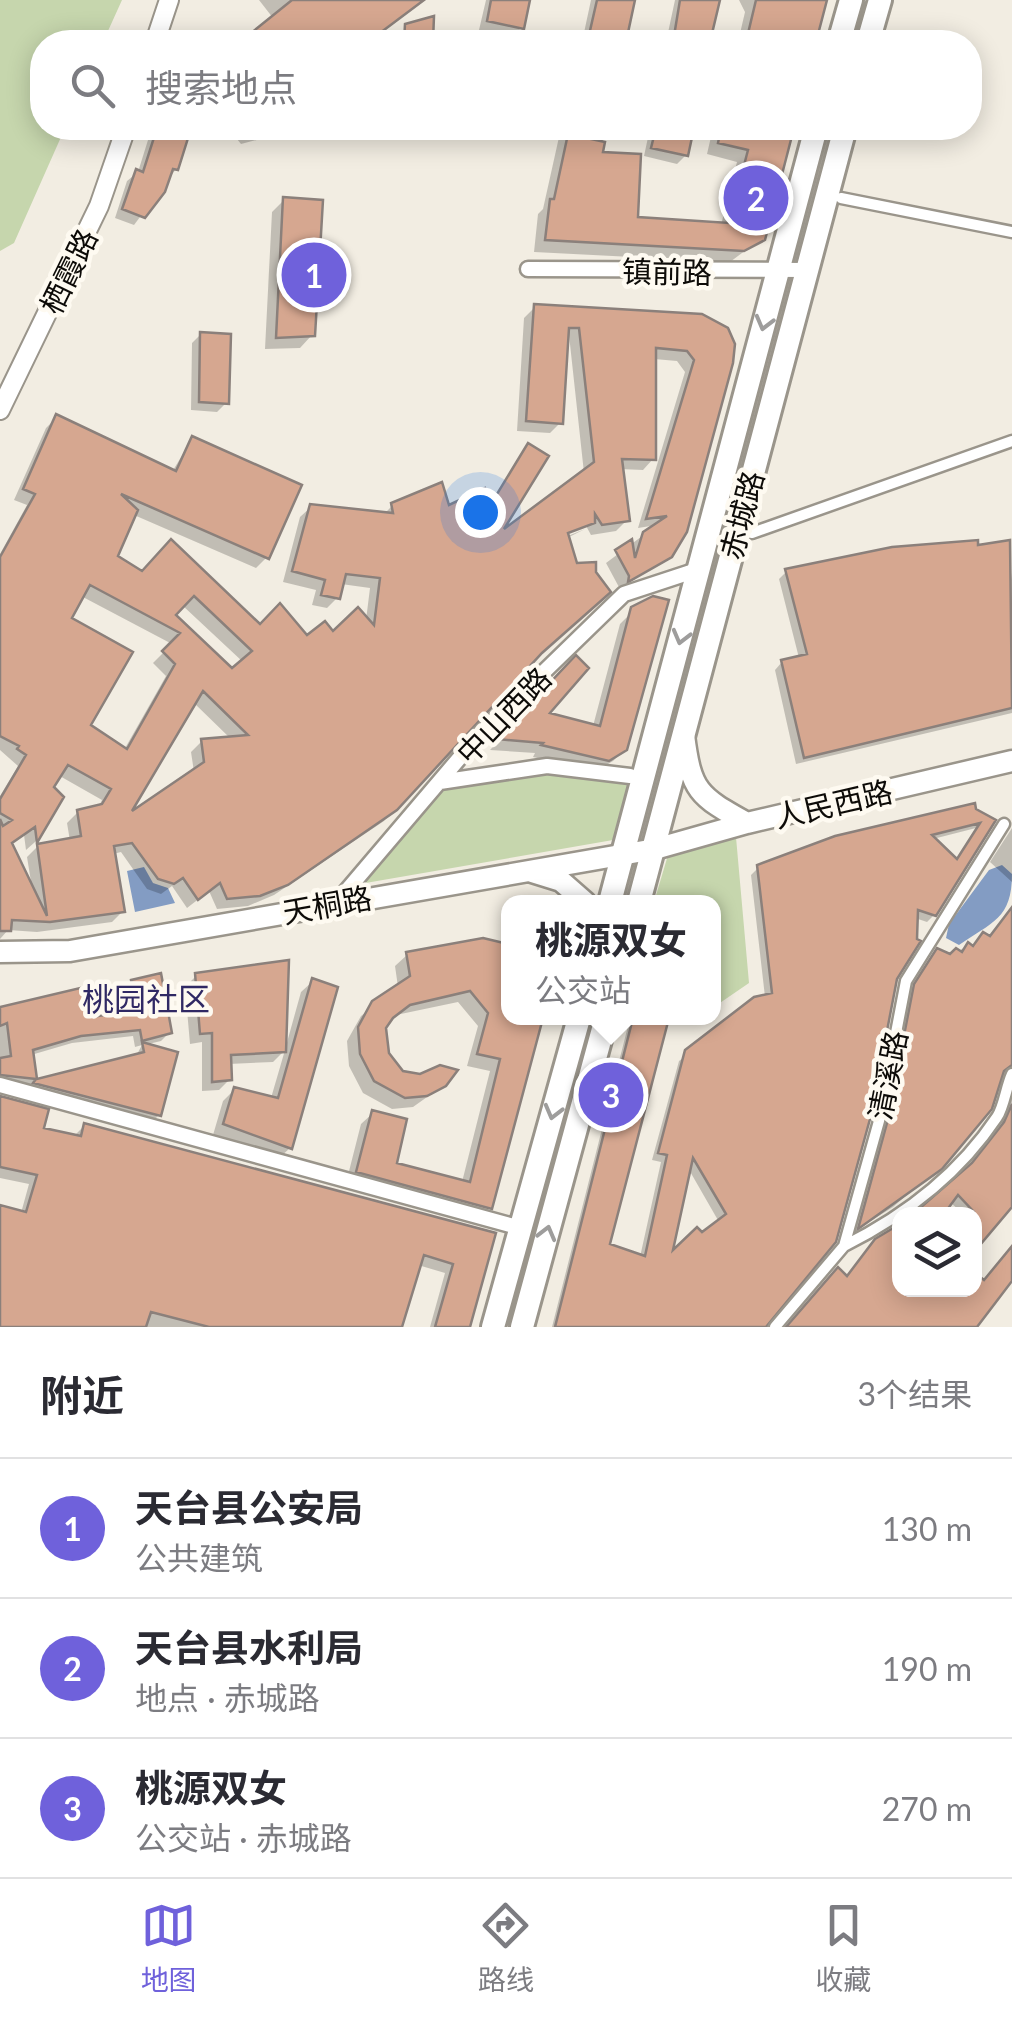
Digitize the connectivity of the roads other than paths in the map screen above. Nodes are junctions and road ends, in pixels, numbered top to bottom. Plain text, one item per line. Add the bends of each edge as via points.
1 (169, 0) edge
2 (851, 0) edge
3 (880, 0) edge
4 (158, 30) edge
5 (842, 30) edge
6 (871, 30) edge
7 (122, 140) edge
8 (813, 140) edge
9 (842, 140) edge
10 (841, 198) dead end
11 (1012, 232) edge
12 (528, 268) dead end
13 (805, 270) junction
14 (778, 272) junction
15 (0, 410) edge
16 (1012, 440) edge
17 (752, 533) dead end
18 (700, 569) junction
19 (684, 734) junction
20 (1012, 762) edge
21 (630, 776) dead end
22 (440, 782) junction
23 (747, 823) junction
24 (1004, 824) dead end
25 (654, 849) junction
26 (624, 854) junction
27 (525, 871) junction
28 (576, 895) edge
29 (612, 895) edge
30 (641, 895) edge
31 (337, 902) junction
32 (0, 952) edge
33 (576, 1025) edge
34 (604, 1025) edge
35 (1012, 1074) edge
36 (0, 1085) edge
37 (521, 1228) junction
38 (844, 1246) junction
39 (493, 1327) edge
40 (522, 1327) edge
41 (775, 1327) edge

1 - 4 street
2 - 5 main road
3 - 6 main road
7 - 15 street, 栖霞路 via 100,206
8 - 14 main road, 赤城路
9 - 13 main road, 赤城路
10 - 11 street
12 - 14 street, 镇前路
13 - 14 street, 镇前路
13 - 19 main road, 赤城路
14 -> 18 main road, 赤城路
16 - 17 street
18 - 22 street, 中山西路 via 624,594
18 -> 26 main road, 赤城路
19 - 23 main road via 690,778 704,800
19 - 25 main road, 赤城路
20 - 23 main road, 人民西路
21 - 22 street via 547,766
22 - 31 street, 中山西路
23 - 25 main road, 人民西路
24 - 38 street, 清溪路 via 906,981 879,1121
25 - 26 main road, 天桐路
25 - 30 main road, 赤城路
26 - 27 main road, 天桐路
26 - 29 main road, 赤城路
27 - 28 main road via 561,882
27 - 31 main road, 天桐路
31 - 32 main road, 天桐路 via 70,951
33 -> 37 main road
40 -> 34 main road
35 - 38 street via 1001,1113 958,1165 916,1204
36 - 37 street
37 - 39 main road
38 - 41 street, 清溪路

